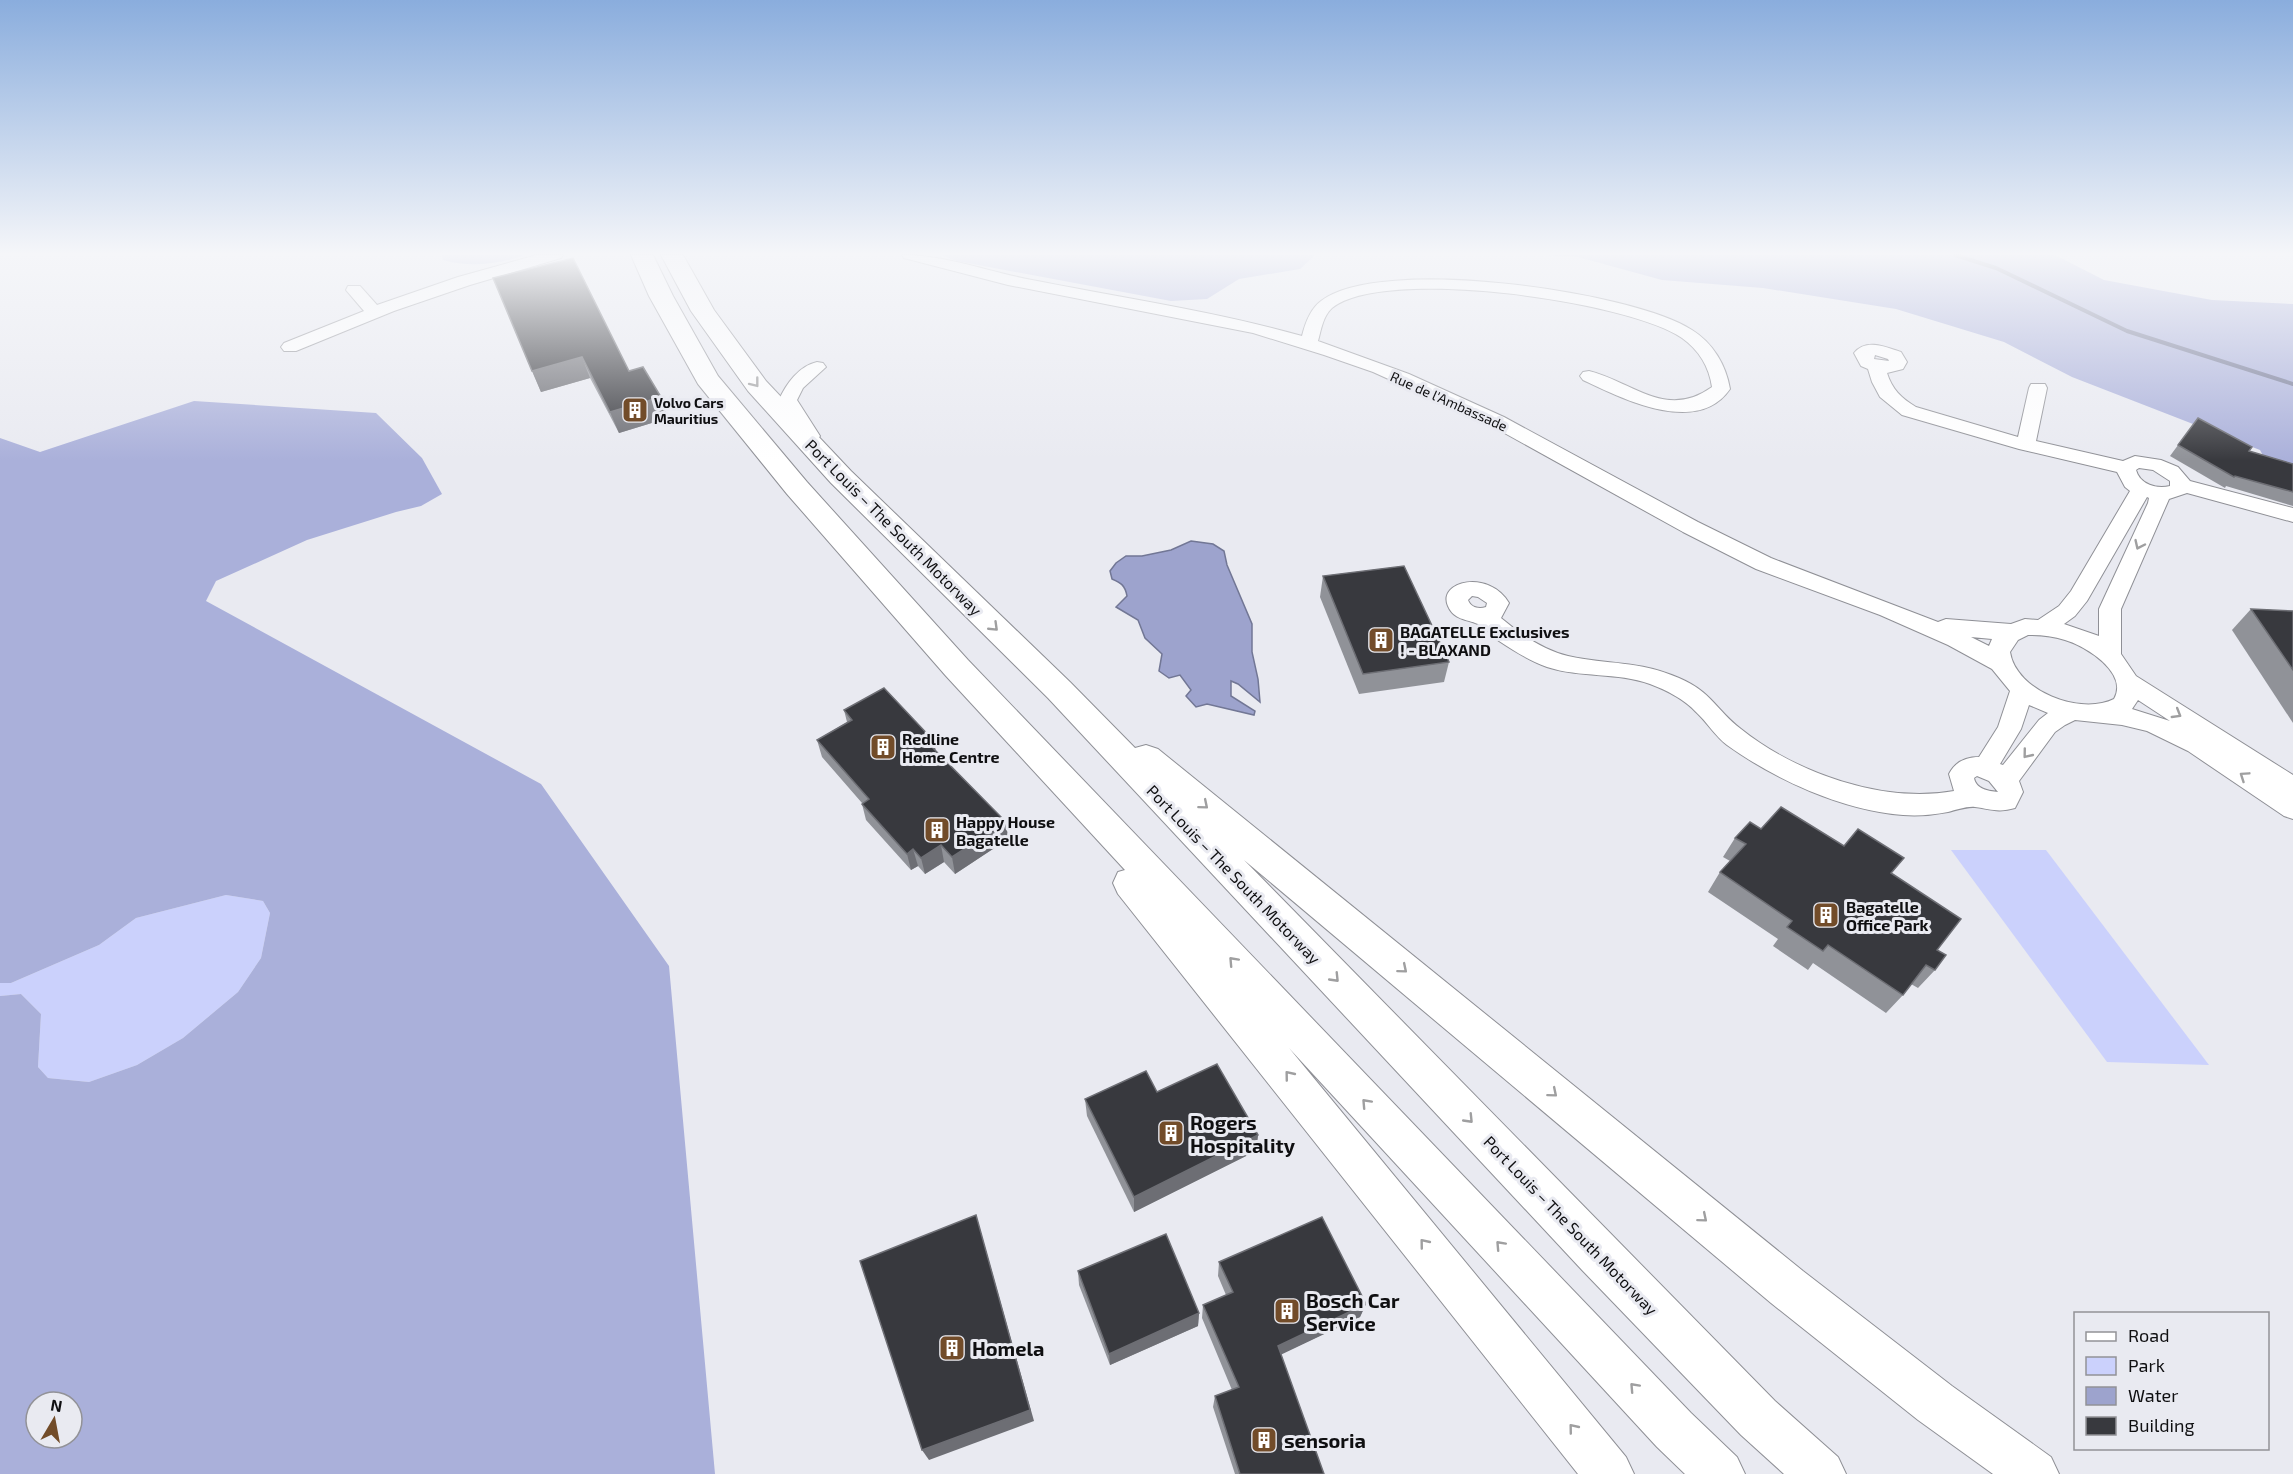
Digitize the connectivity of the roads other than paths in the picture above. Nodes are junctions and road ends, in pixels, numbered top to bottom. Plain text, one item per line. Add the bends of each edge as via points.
1 (348, 324) edge
2 (690, 324) edge
3 (712, 324) edge
4 (1231, 324) edge
5 (1314, 324) edge
6 (1665, 324) edge
7 (1308, 343) junction
8 (290, 347) dead end
9 (818, 367) dead end
10 (1877, 367) dead end
11 (1588, 376) dead end
12 (2038, 388) dead end
13 (2026, 445) junction
14 (2126, 468) junction
15 (841, 477) junction
16 (2181, 485) junction
17 (2151, 491) junction
18 (2293, 515) edge
19 (1485, 616) dead end
20 (1923, 623) junction
21 (2043, 627) junction
22 (2011, 632) junction
23 (2110, 655) junction
24 (2000, 663) junction
25 (957, 668) junction
26 (2128, 682) junction
27 (2022, 689) junction
28 (1059, 690) junction
29 (2084, 712) junction
30 (1995, 774) junction
31 (2293, 788) edge
32 (1975, 797) junction
33 (2293, 809) edge
34 (1609, 1474) edge
35 (1720, 1474) edge
36 (1821, 1474) edge
37 (2034, 1474) edge

1 - 8 street
2 - 25 highway, Port Louis – The South Motorway via 707,379 797,488
3 -> 15 highway, Port Louis – The South Motorway via 757,386
4 - 7 street, Rue de l'Ambassade
5 - 7 street
6 - 11 street via 1692,338 1712,358 1720,373 1721,389 1702,402 1682,406 1650,402
7 - 20 street, Rue de l'Ambassade via 1426,388 1499,422 1760,562
9 - 15 street via 795,385 788,400 800,423
10 - 13 street via 1885,392 1909,411
12 - 13 street
13 - 14 street
14 - 16 street via 2134,462 2160,466 2176,475
14 - 17 street via 2128,478
15 -> 28 highway, Port Louis – The South Motorway
16 - 17 street via 2175,492
16 - 18 street
17 - 21 street via 2079,596 2067,611
17 -> 23 street via 2158,503 2110,609
19 - 32 street via 1513,642 1548,659 1642,673 1670,683 1700,702 1733,737 1829,788 1877,800 1925,805
20 - 22 street
20 - 24 street via 1963,640
21 - 22 street
21 - 23 street via 2078,636
22 - 24 street via 2001,640
23 - 26 street
24 - 27 street
34 -> 25 highway
35 -> 25 highway, Port Louis – The South Motorway via 1665,1421
26 - 29 street via 2129,694 2123,703 2112,710
26 -> 31 street
27 - 29 street via 2051,705
27 - 30 street
28 -> 36 highway, Port Louis – The South Motorway via 1598,1254 1758,1418
28 -> 37 highway via 1787,1287 1935,1403
29 -> 30 street via 2057,719
33 -> 29 street via 2162,727 2133,717
30 - 32 street via 1970,767 1961,774 1963,786
30 - 32 street via 2011,792 2006,801

